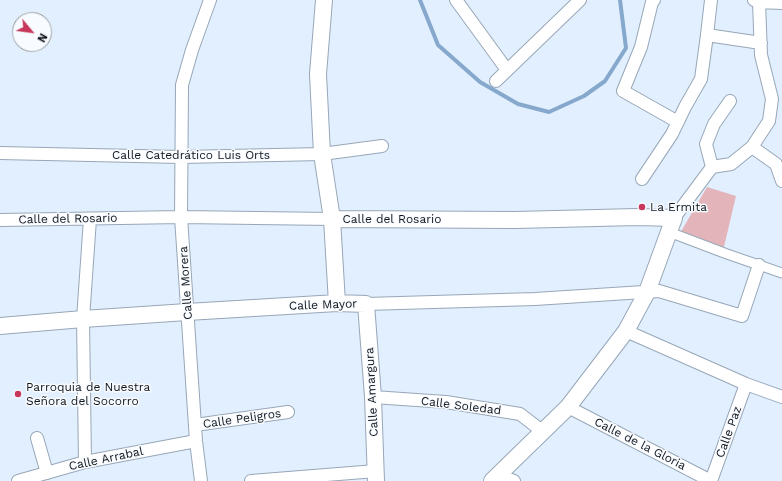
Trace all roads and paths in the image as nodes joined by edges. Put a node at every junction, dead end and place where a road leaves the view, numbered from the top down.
1 (210, 0) edge
2 (324, 0) edge
3 (456, 0) edge
4 (580, 0) edge
5 (654, 0) edge
6 (711, 0) edge
7 (756, 1) edge
8 (782, 3) edge
9 (707, 36) junction
10 (761, 43) junction
11 (507, 70) junction
12 (496, 81) dead end
13 (730, 101) dead end
14 (678, 122) junction
15 (382, 146) dead end
16 (752, 147) junction
17 (0, 153) edge
18 (322, 154) junction
19 (181, 157) junction
20 (712, 166) junction
21 (642, 179) dead end
22 (782, 181) edge
23 (181, 217) junction
24 (90, 218) junction
25 (332, 219) junction
26 (0, 220) edge
27 (672, 225) junction
28 (759, 265) junction
29 (782, 273) edge
30 (647, 292) junction
31 (338, 304) junction
32 (366, 304) junction
33 (187, 312) junction
34 (83, 319) junction
35 (0, 326) edge
36 (626, 331) junction
37 (746, 384) junction
38 (373, 397) junction
39 (782, 397) edge
40 (568, 406) junction
41 (288, 412) dead end
42 (195, 425) junction
43 (542, 431) junction
44 (37, 438) dead end
45 (196, 441) junction
46 (85, 462) junction
47 (47, 473) junction
48 (376, 476) edge
49 (496, 478) edge
50 (18, 481) edge
51 (201, 481) edge
52 (251, 481) edge
53 (514, 481) edge
54 (711, 481) edge

1 - 19 street, Calle Morera
2 - 18 street
3 - 11 street
4 - 11 street
5 - 14 street
6 - 9 street
7 - 8 street
7 - 10 street
9 - 10 street
9 - 14 street
10 - 16 street
11 - 12 street
13 - 20 street
14 - 21 street
15 - 18 street, Calle Catedrático Luis Orts
16 - 20 street
16 - 22 street
17 - 19 street, Calle Catedrático Luis Orts
18 - 19 street, Calle Catedrático Luis Orts
18 - 25 street
19 - 23 street, Calle Morera
20 - 27 street
23 - 24 street, Calle del Rosario
23 - 25 street, Calle del Rosario
23 - 33 street, Calle Morera
24 - 26 street, Calle del Rosario
24 - 34 street
25 - 27 street, Calle del Rosario
25 - 31 street
27 - 28 street
27 - 30 street
28 - 29 street
28 - 30 street, Calle Mayor
30 - 32 street, Calle Mayor
30 - 36 street
31 - 32 street, Calle Mayor
31 - 33 street, Calle Mayor
32 - 38 street, Calle Amargura
33 - 34 street, Calle Mayor
33 - 42 street, Calle Morera
34 - 35 street, Calle Mayor
34 - 46 street
36 - 37 street
36 - 40 street
37 - 39 street
37 - 54 street, Calle Paz
38 - 43 street, Calle Soledad
38 - 48 street, Calle Amargura
40 - 43 street
40 - 54 street, Calle de la Gloria
41 - 42 street, Calle Peligros
42 - 45 street, Calle Morera
43 - 49 street
44 - 47 street
45 - 46 street, Calle Arrabal
45 - 51 street, Calle Morera
46 - 47 street, Calle Arrabal
47 - 50 street, Calle Arrabal
48 - 52 street
49 - 53 street

